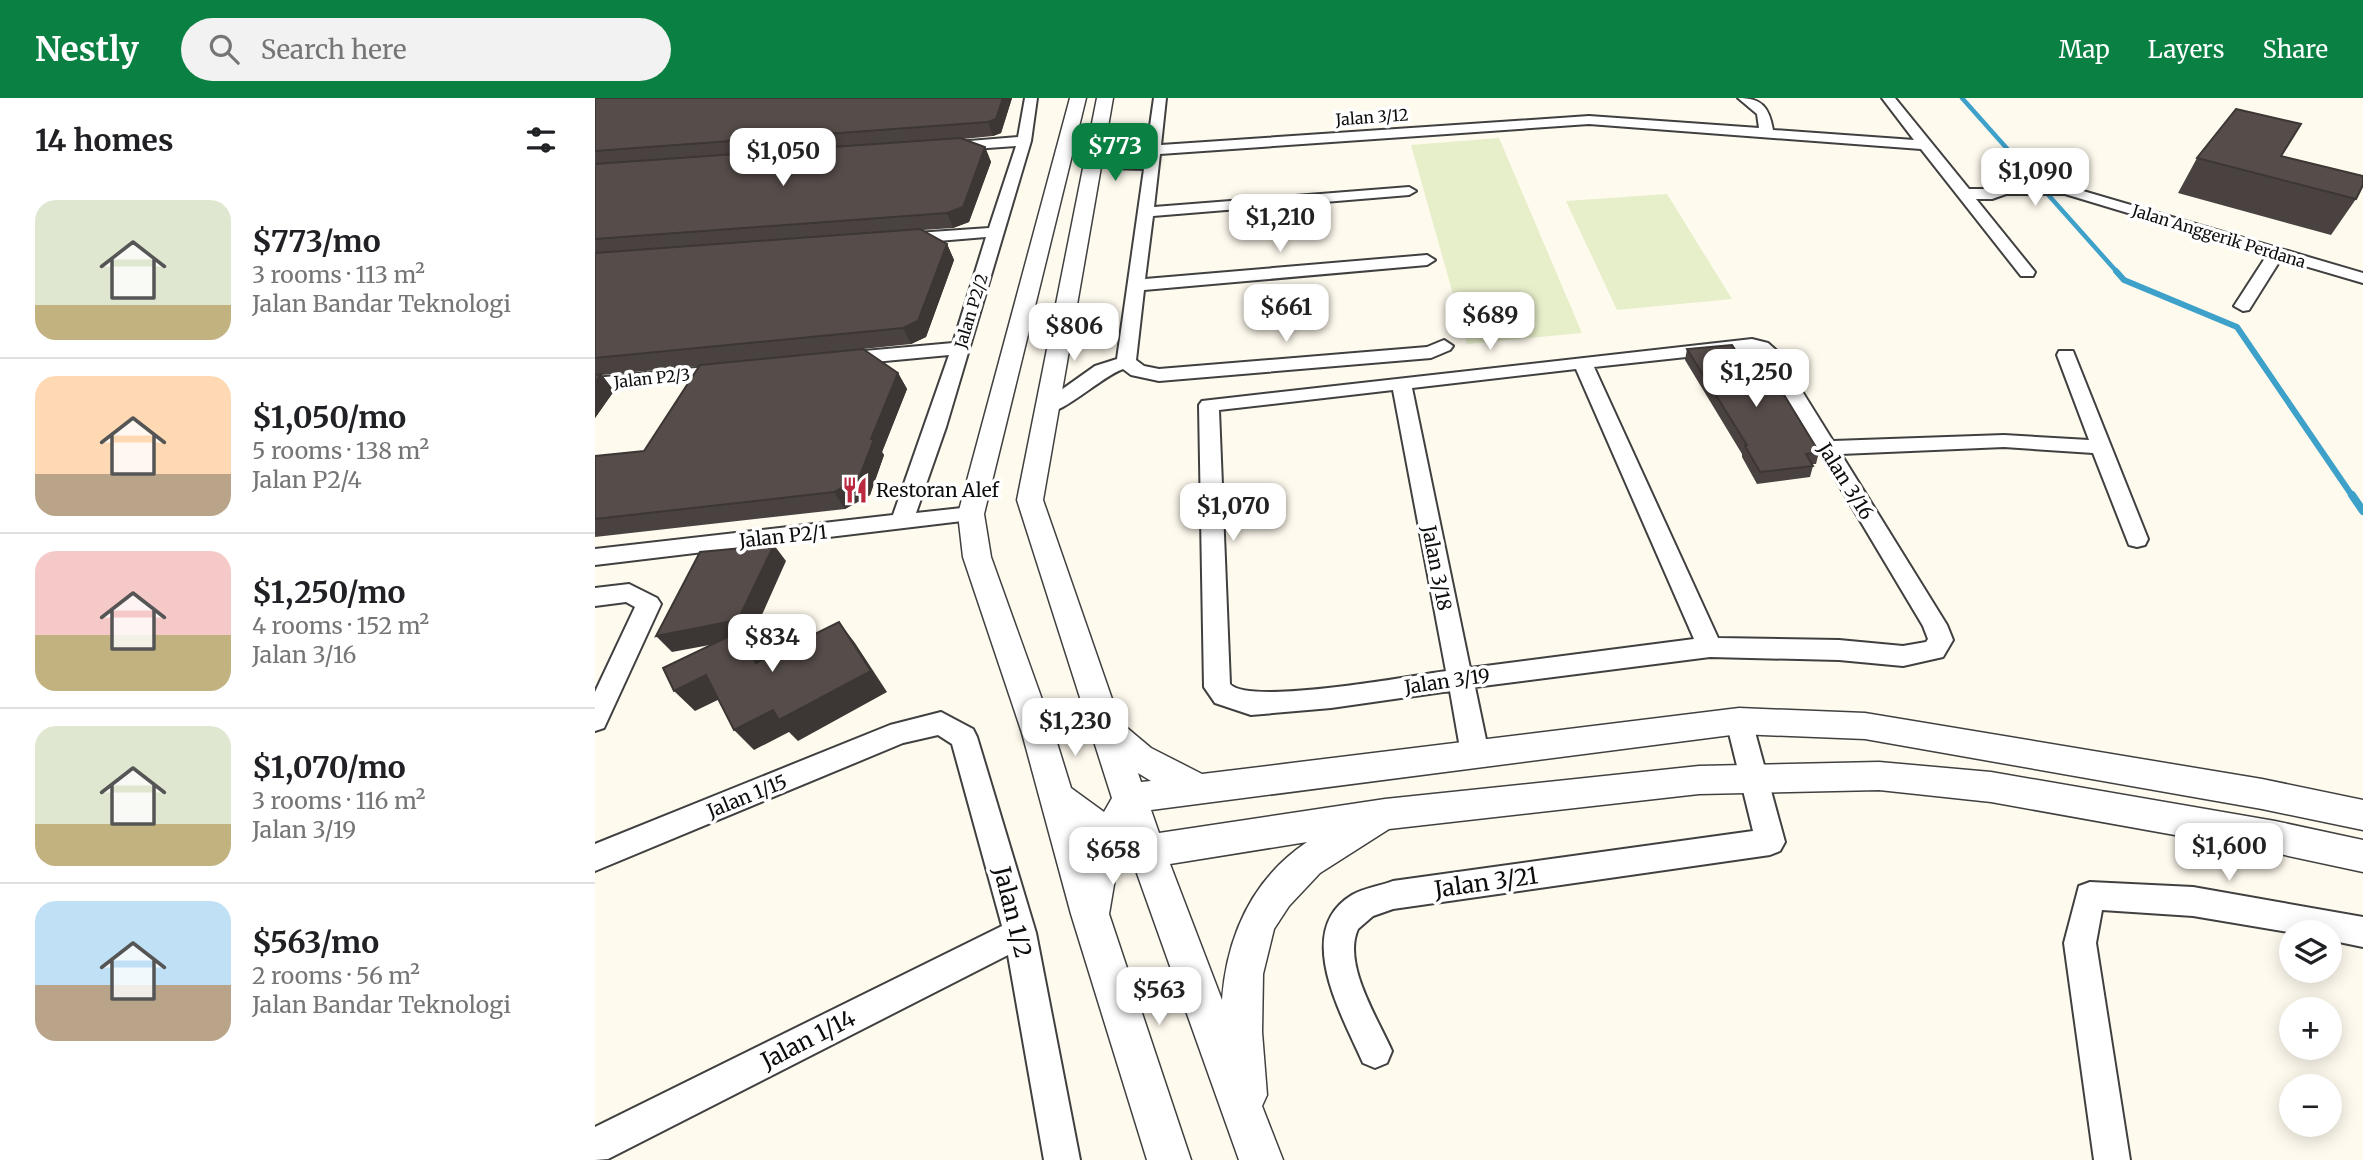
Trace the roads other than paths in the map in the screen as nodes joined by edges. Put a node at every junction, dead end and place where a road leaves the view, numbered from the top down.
1 (1031, 98) edge
2 (1078, 98) edge
3 (1105, 98) edge
4 (1160, 98) edge
5 (1167, 98) edge
6 (1744, 98) edge
7 (1888, 98) edge
8 (1767, 133) junction
9 (1068, 136) junction
10 (1024, 141) junction
11 (1097, 141) junction
12 (1927, 145) junction
13 (930, 148) edge
14 (1154, 158) junction
15 (1409, 191) dead end
16 (1966, 194) junction
17 (1147, 212) junction
18 (996, 232) junction
19 (888, 240) edge
20 (2276, 253) junction
21 (1427, 260) dead end
22 (2027, 272) dead end
23 (2363, 278) edge
24 (1137, 285) junction
25 (2243, 306) dead end
26 (1444, 346) dead end
27 (960, 348) junction
28 (2066, 355) dead end
29 (823, 361) edge
30 (1126, 362) junction
31 (1583, 363) junction
32 (741, 369) edge
33 (1401, 382) junction
34 (595, 384) edge
35 (1047, 409) junction
36 (2101, 447) junction
37 (1825, 448) junction
38 (971, 514) junction
39 (902, 522) junction
40 (2137, 539) dead end
41 (595, 557) edge
42 (595, 597) edge
43 (1935, 625) joint
44 (1710, 648) junction
45 (1459, 679) junction
46 (595, 720) edge
47 (1739, 721) junction
48 (1104, 728) junction
49 (899, 733) joint
50 (1475, 754) junction
51 (1754, 778) junction
52 (1199, 789) junction
53 (1131, 798) junction
54 (1059, 799) junction
55 (1385, 814) junction
56 (2363, 815) edge
57 (1110, 837) junction
58 (1147, 850) junction
59 (2363, 856) edge
60 (595, 858) edge
61 (1090, 914) junction
62 (2363, 932) edge
63 (1020, 933) junction
64 (1375, 1051) dead end
65 (1255, 1142) edge
66 (595, 1146) edge
67 (1062, 1160) edge
68 (1169, 1160) edge
69 (2112, 1160) edge

1 - 10 street, Jalan P2/2
2 - 9 street
3 - 11 street
4 - 5 street
4 - 14 street
6 - 8 street
7 - 12 street
8 - 12 street, Jalan 3/12
8 - 14 street, Jalan 3/12
9 - 11 street
9 - 38 street
10 - 13 street
10 - 18 street, Jalan P2/2
11 - 14 street, Jalan 3/12
11 - 35 street
12 - 16 street
14 - 17 street
15 - 17 street
16 - 20 street, Jalan Anggerik Perdana
16 - 22 street
17 - 24 street
18 - 19 street
18 - 27 street, Jalan P2/2
20 - 23 street, Jalan Anggerik Perdana
20 - 25 street
21 - 24 street
24 - 30 street
26 - 30 street
27 - 29 street
27 - 39 street, Jalan P2/2
28 - 36 street
30 - 35 street
31 - 33 street
31 - 37 street, Jalan 3/16
31 - 44 street
32 - 34 street, Jalan P2/3
33 - 45 street, Jalan 3/18
33 - 45 street, Jalan 3/19
35 - 48 street
36 - 37 street
36 - 40 street
37 - 43 street, Jalan 3/16
38 - 39 street, Jalan P2/1
38 - 54 street
39 - 41 street, Jalan P2/1
42 - 46 street
43 - 44 street, Jalan 3/19
44 - 45 street, Jalan 3/19
45 - 50 street, Jalan 3/18
47 - 50 street
47 - 51 street
47 - 56 street
48 - 52 street
48 - 53 street
49 - 60 street, Jalan 1/15
49 - 63 street, Jalan 1/2
50 - 52 street
51 - 55 street
51 - 59 street
51 - 64 street, Jalan 3/21
52 - 53 street
53 - 57 street
53 - 58 street
54 - 57 street
54 - 61 street
55 - 58 street
55 - 65 street
57 - 58 street
57 - 61 street
58 - 65 street
61 - 68 street
62 - 69 street
63 - 66 street, Jalan 1/14
63 - 67 street, Jalan 1/2

